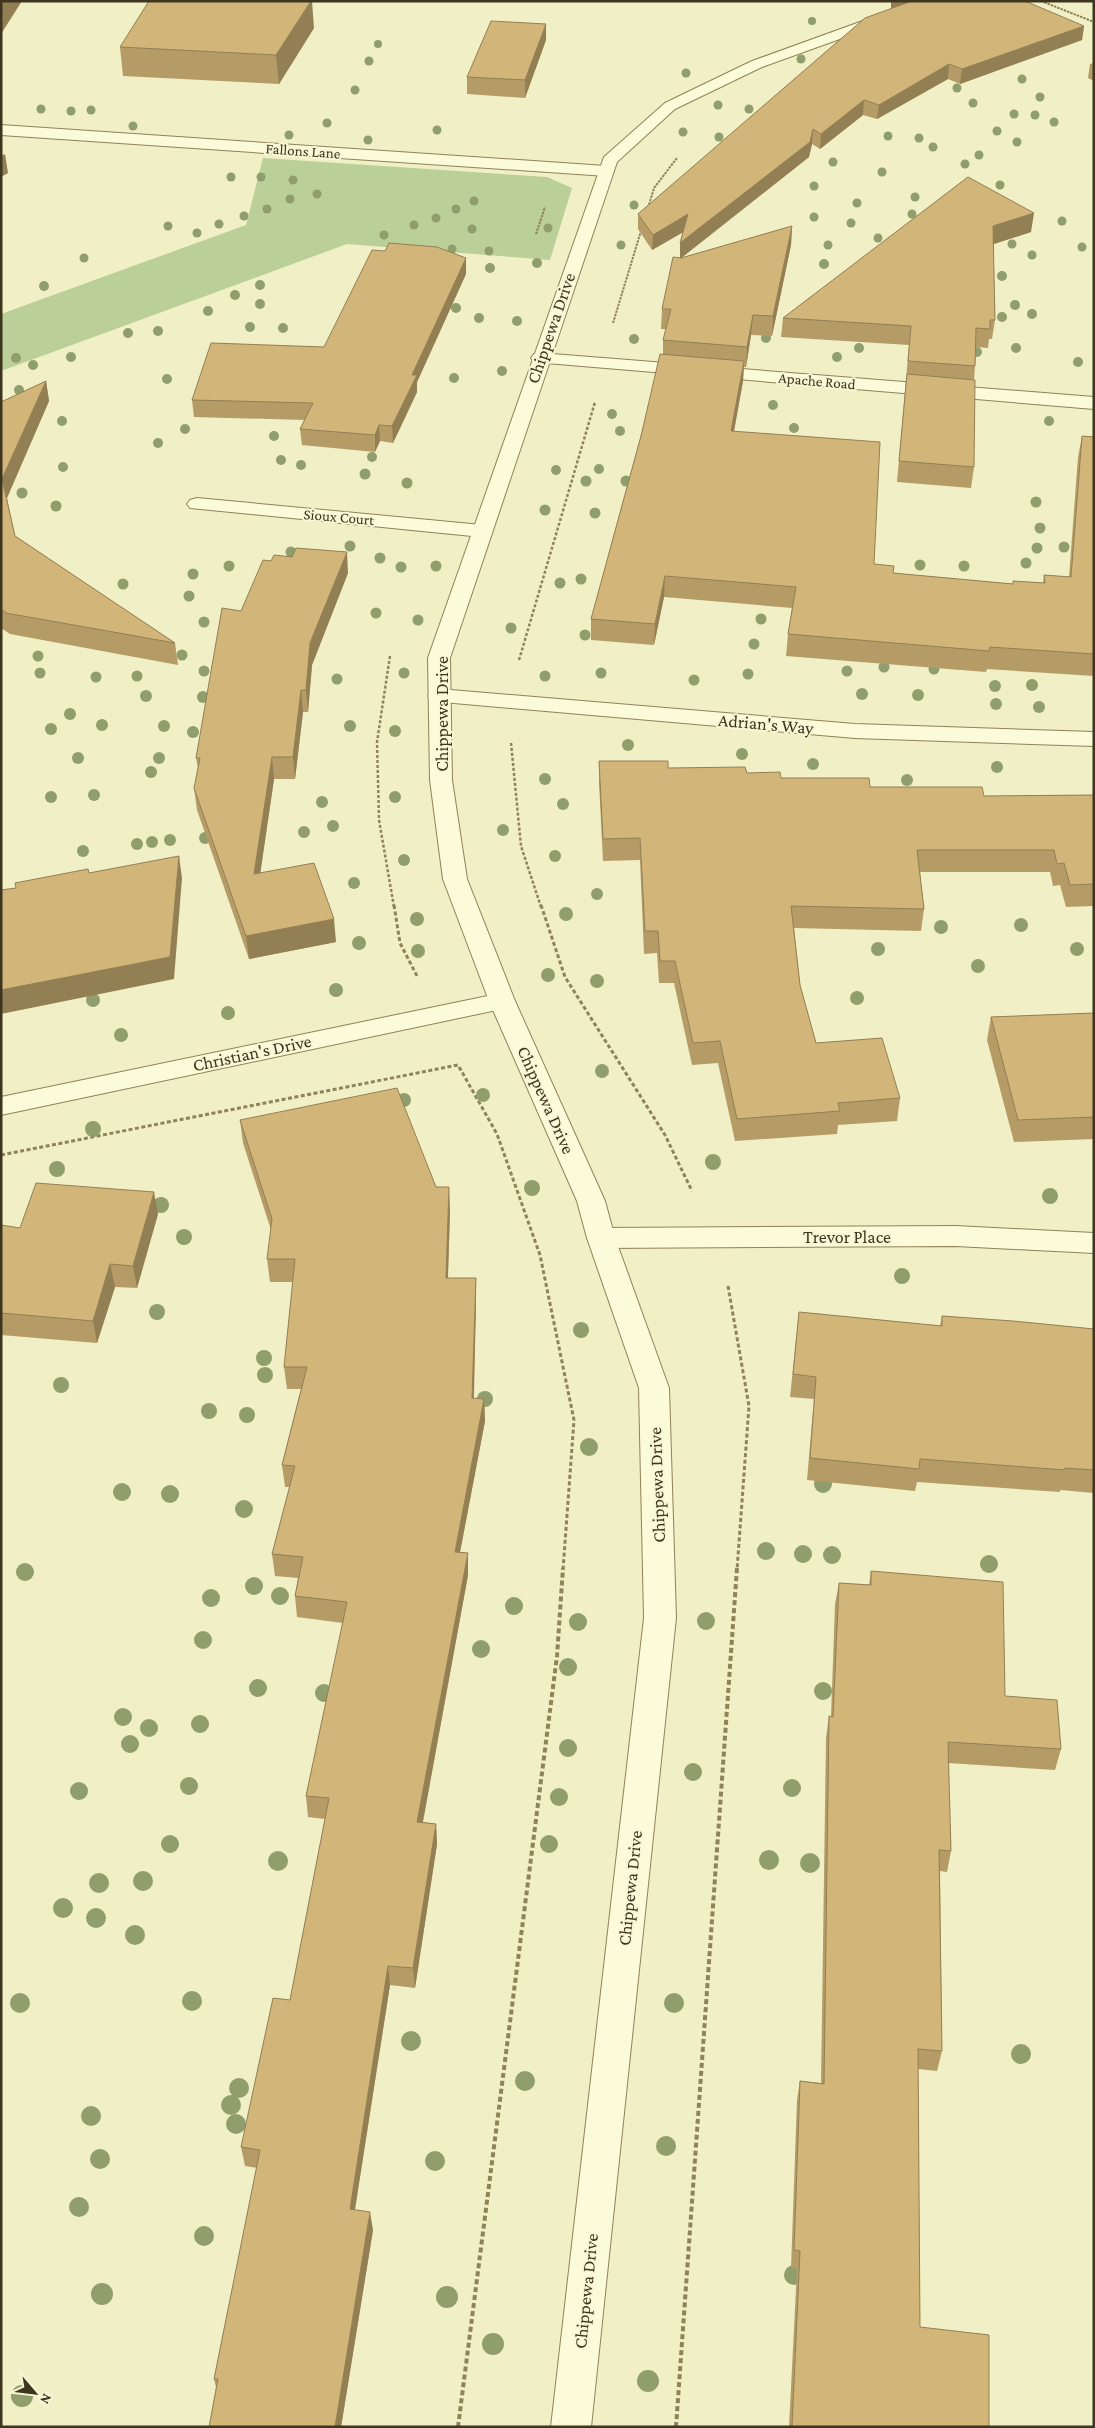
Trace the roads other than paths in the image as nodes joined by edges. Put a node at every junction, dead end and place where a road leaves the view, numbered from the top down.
1 (932, 1) edge
2 (1, 130) edge
3 (606, 171) junction
4 (540, 358) junction
5 (1094, 403) edge
6 (197, 504) dead end
7 (482, 531) junction
8 (439, 696) junction
9 (1094, 739) edge
10 (502, 1000) junction
11 (1, 1106) edge
12 (601, 1238) junction
13 (1094, 1242) edge
14 (572, 2427) edge

1 - 3 street, Chippewa Drive
2 - 3 street, Fallons Lane
3 - 4 street, Chippewa Drive
4 - 5 street, Apache Road
4 - 7 street, Chippewa Drive
6 - 7 street, Sioux Court
7 - 8 street, Chippewa Drive
8 - 9 street, Adrian's Way
8 - 10 street, Chippewa Drive
10 - 11 street, Christian's Drive
10 - 12 street, Chippewa Drive
12 - 13 street, Trevor Place
12 - 14 street, Chippewa Drive

